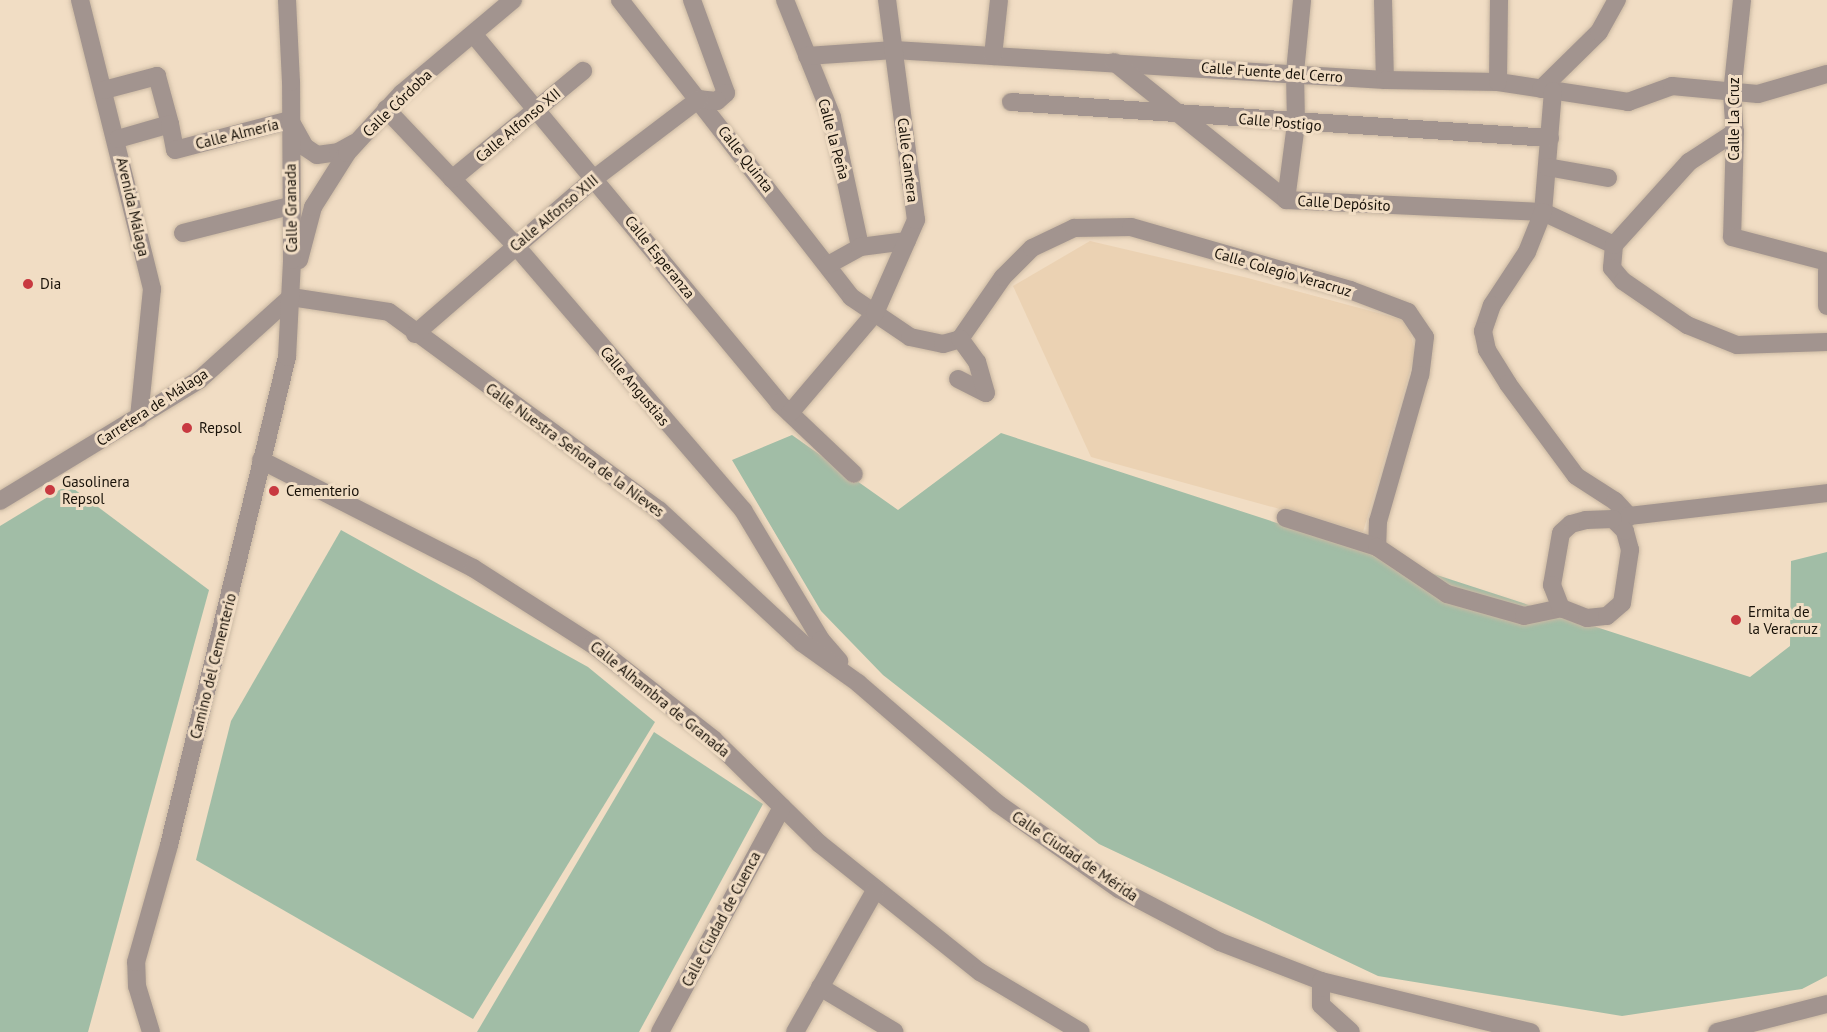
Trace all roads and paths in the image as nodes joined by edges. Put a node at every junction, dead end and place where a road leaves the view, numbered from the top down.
1 (80, 0) edge
2 (287, 0) edge
3 (513, 0) edge
4 (620, 0) edge
5 (692, 0) edge
6 (785, 0) edge
7 (887, 0) edge
8 (999, 0) edge
9 (1302, 0) edge
10 (1383, 0) edge
11 (1499, 0) edge
12 (1617, 0) edge
13 (1742, 0) edge
14 (474, 35) junction
15 (894, 50) junction
16 (807, 56) junction
17 (993, 56) junction
18 (1114, 62) junction
19 (583, 71) dead end
20 (1295, 72) junction
21 (1827, 74) edge
22 (1385, 80) junction
23 (1497, 82) junction
24 (104, 90) junction
25 (1547, 90) junction
26 (1732, 93) junction
27 (699, 99) junction
28 (1011, 102) dead end
29 (386, 109) junction
30 (535, 111) junction
31 (1178, 113) junction
32 (290, 120) junction
33 (170, 124) junction
34 (1296, 124) junction
35 (1735, 132) junction
36 (1550, 138) junction
37 (118, 139) junction
38 (357, 141) junction
39 (1547, 167) junction
40 (596, 178) junction
41 (1608, 178) dead end
42 (452, 179) junction
43 (1286, 200) junction
44 (290, 206) junction
45 (1542, 212) junction
46 (183, 233) dead end
47 (907, 241) junction
48 (515, 245) junction
49 (1614, 245) junction
50 (860, 247) junction
51 (1827, 262) edge
52 (828, 265) junction
53 (1827, 271) edge
54 (291, 297) junction
55 (1826, 305) edge
56 (875, 314) junction
57 (416, 334) junction
58 (960, 339) junction
59 (1827, 342) edge
60 (958, 379) dead end
61 (790, 413) junction
62 (139, 418) junction
63 (261, 460) junction
64 (854, 474) dead end
65 (1827, 493) edge
66 (0, 501) edge
67 (1286, 518) dead end
68 (1624, 521) junction
69 (1377, 547) junction
70 (1561, 608) junction
71 (858, 683) junction
72 (782, 807) junction
73 (876, 889) junction
74 (1321, 981) junction
75 (820, 987) junction
76 (1827, 1004) edge
77 (1074, 1030) edge
78 (151, 1032) edge
79 (660, 1032) edge
80 (795, 1032) edge
81 (895, 1032) edge
82 (1351, 1032) edge
83 (1531, 1032) edge
84 (1717, 1032) edge

1 - 24 street, Avenida Málaga
2 - 32 street, Calle Granada
3 - 14 street, Calle Córdoba
4 - 27 street, Calle Quinta
5 - 27 street
6 - 16 street, Calle la Peña
7 - 15 street, Calle Cantera
8 - 17 street
9 - 20 street
10 - 22 street
11 - 23 street
12 - 25 street
13 - 26 street, Calle La Cruz
14 - 29 street, Calle Córdoba
14 - 30 street, Calle Esperanza
15 - 16 street, Calle Fuente del Cerro
15 - 17 street, Calle Fuente del Cerro
15 - 47 street, Calle Cantera
16 - 50 street, Calle la Peña
17 - 18 street, Calle Fuente del Cerro
18 - 20 street, Calle Fuente del Cerro
18 - 31 street, Calle Depósito
19 - 30 street, Calle Alfonso XII
20 - 22 street, Calle Fuente del Cerro
20 - 34 street
21 - 26 street, Calle Fuente del Cerro
22 - 23 street, Calle Fuente del Cerro
23 - 25 street, Calle Fuente del Cerro
24 - 33 street
24 - 37 street, Avenida Málaga
25 - 26 street, Calle Fuente del Cerro
25 - 36 street
26 - 35 street, Calle La Cruz
27 - 40 street, Calle Alfonso XIII
27 - 52 street, Calle Quinta
28 - 31 street, Calle Postigo
29 - 38 street, Calle Córdoba
29 - 42 street, Calle Angustias
30 - 40 street, Calle Esperanza
30 - 42 street, Calle Alfonso XII
31 - 34 street, Calle Postigo
31 - 43 street, Calle Depósito
32 - 33 street, Calle Almería
32 - 38 street, Calle Granada
32 - 44 street, Calle Granada
33 - 37 street
34 - 36 street, Calle Postigo
34 - 43 street
35 - 49 street
35 - 51 street, Calle La Cruz
36 - 39 street
37 - 62 street, Avenida Málaga
38 - 54 street, Calle Córdoba
39 - 41 street
39 - 45 street
40 - 48 street, Calle Alfonso XIII
40 - 61 street, Calle Esperanza
42 - 48 street, Calle Angustias
43 - 45 street, Calle Depósito
44 - 46 street
44 - 54 street, Calle Granada
45 - 49 street, Calle Depósito
45 - 68 street
47 - 50 street
47 - 56 street, Calle Cantera
48 - 57 street, Calle Alfonso XIII
48 - 71 street, Calle Angustias
49 - 59 street
50 - 52 street
52 - 56 street, Calle Quinta
53 - 55 street
54 - 57 street, Calle Nuestra Señora de la Nieves
54 - 62 street, Carretera de Málaga
54 - 63 street, Camino del Cementerio
56 - 58 street
56 - 61 street, Calle Cantera
57 - 71 street, Calle Nuestra Señora de la Nieves
58 - 60 street
58 - 69 street, Calle Colegio Veracruz
61 - 64 street, Calle Esperanza
62 - 66 street, Carretera de Málaga
63 - 72 street, Calle Alhambra de Granada
63 - 78 street, Camino del Cementerio
65 - 68 street
67 - 69 street
68 - 70 street
68 - 70 street
69 - 70 street
71 - 74 street, Calle Ciudad de Mérida
72 - 73 street, Calle Alhambra de Granada
72 - 79 street, Calle Ciudad de Cuenca
73 - 75 street
73 - 77 street, Calle Alhambra de Granada
74 - 82 street
74 - 83 street, Calle Ciudad de Mérida
75 - 80 street
75 - 81 street
76 - 84 street

